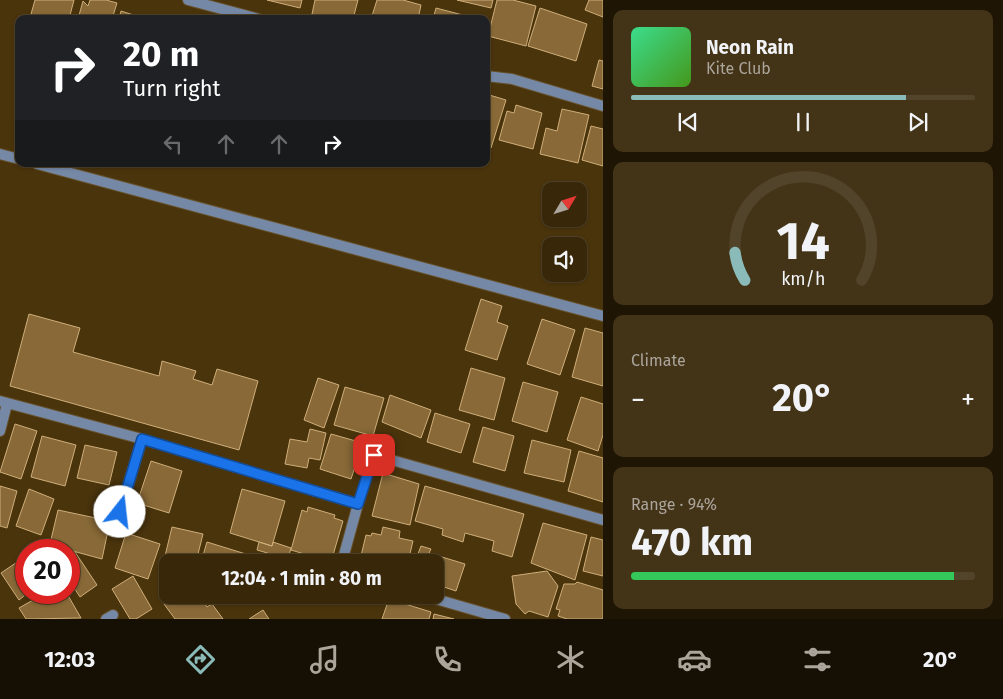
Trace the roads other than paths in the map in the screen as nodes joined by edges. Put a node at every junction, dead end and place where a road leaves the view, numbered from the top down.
1 (188, 0) edge
2 (244, 15) edge
3 (490, 77) edge
4 (603, 106) edge
5 (0, 154) edge
6 (15, 158) edge
7 (48, 167) edge
8 (603, 316) edge
9 (4, 402) edge
10 (0, 430) edge
11 (142, 439) junction
12 (358, 504) junction
13 (99, 506) dead end
14 (603, 520) edge
15 (344, 554) edge
16 (444, 601) edge
17 (504, 619) edge

1 - 2 street
3 - 4 street
5 - 6 street
7 - 8 street
9 - 10 street
9 - 11 street
11 - 12 street
11 - 13 street
12 - 14 street
12 - 15 street
16 - 17 street

